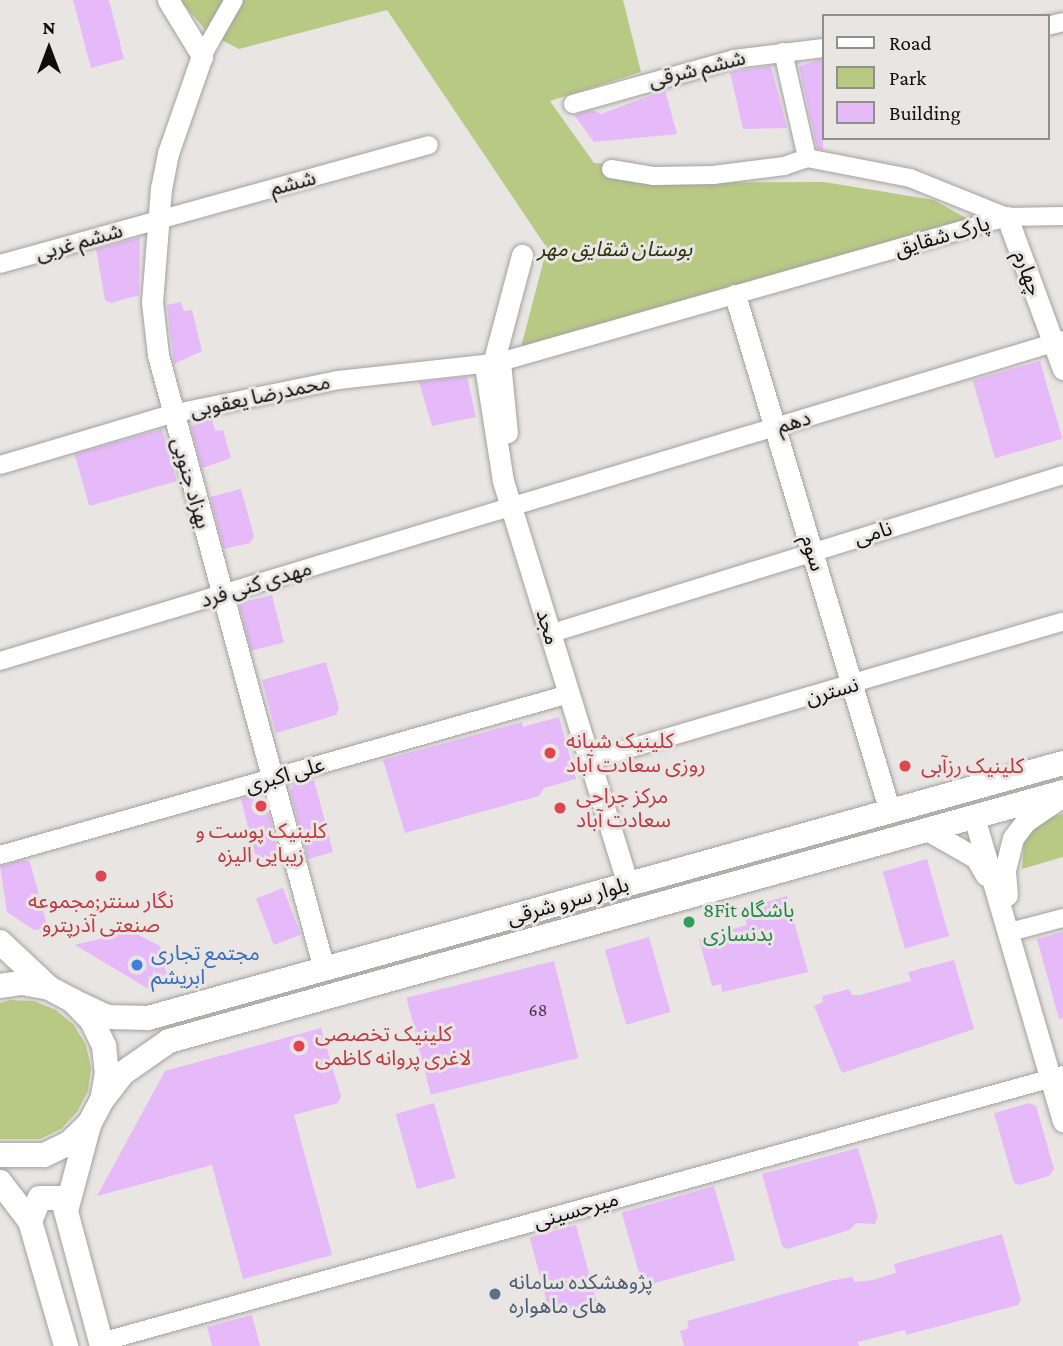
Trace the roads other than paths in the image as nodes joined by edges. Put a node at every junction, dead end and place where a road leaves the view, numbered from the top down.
1 (168, 0) edge
2 (233, 0) edge
3 (822, 48) edge
4 (783, 52) junction
5 (202, 56) junction
6 (573, 104) dead end
7 (429, 145) dead end
8 (807, 158) junction
9 (611, 169) dead end
10 (1063, 216) edge
11 (1007, 217) junction
12 (157, 220) junction
13 (522, 256) dead end
14 (0, 264) edge
15 (735, 295) junction
16 (1058, 340) edge
17 (493, 364) junction
18 (1063, 369) edge
19 (171, 414) junction
20 (775, 428) junction
21 (0, 465) edge
22 (1063, 475) edge
23 (518, 506) junction
24 (812, 552) junction
25 (223, 594) junction
26 (1063, 622) edge
27 (556, 631) junction
28 (0, 661) edge
29 (852, 685) junction
30 (575, 693) junction
31 (595, 759) junction
32 (1063, 763) edge
33 (273, 778) junction
34 (967, 790) junction
35 (1063, 794) edge
36 (890, 812) junction
37 (974, 817) junction
38 (927, 830) junction
39 (0, 855) edge
40 (633, 883) junction
41 (1063, 918) edge
42 (1010, 932) junction
43 (0, 942) edge
44 (324, 969) junction
45 (0, 986) edge
46 (49, 988) junction
47 (73, 1001) junction
48 (1057, 1077) edge
49 (102, 1100) junction
50 (1063, 1121) edge
51 (89, 1124) junction
52 (0, 1155) edge
53 (0, 1182) edge
54 (66, 1211) junction
55 (30, 1221) junction
56 (102, 1344) edge
57 (66, 1346) edge

1 - 5 street
2 - 5 street
3 - 4 street, ششم شرقی
4 - 6 street, ششم شرقی
4 - 8 street
5 - 12 street, بهزاد جنوبی
7 - 12 street, ششم
8 - 9 street, پارک شقایق
8 - 11 street, پارک شقایق
10 - 11 street
11 - 15 street, پارک شقایق
11 - 16 street, چهارم
12 - 14 street, ششم غربی
12 - 19 street, بهزاد جنوبی
13 - 17 street, مجد
15 - 17 street, پارک شقایق
15 - 20 street, سوم
16 - 18 street, چهارم
16 - 20 street, دهم
17 - 19 street, محمدرضا یعقوبی
17 - 23 street, مجد
19 - 21 street, محمدرضا یعقوبی
19 - 25 street, بهزاد جنوبی
20 - 23 street, دهم
20 - 24 street, سوم
22 - 24 street, نامی
23 - 25 street, مهدی کنی فرد
23 - 27 street, مجد
24 - 27 street, نامی
24 - 29 street, سوم
25 - 28 street, مهدی کنی فرد
25 - 33 street, بهزاد جنوبی
26 - 29 street, نسترن
27 - 30 street, مجد
29 - 31 street, نسترن
29 - 36 street, سوم
30 - 31 street, مجد
30 - 33 street, علی اکبری
31 - 40 street, مجد
32 - 34 main road, بلوار سرو شرقی
33 - 39 street, علی اکبری
33 - 44 street, بهزاد جنوبی
34 - 36 main road, بلوار سرو شرقی
34 - 37 main road
35 - 37 main road, بلوار سرو شرقی
35 - 42 street
36 - 40 main road, بلوار سرو شرقی
37 - 38 main road, بلوار سرو شرقی
37 - 42 street
38 - 42 street
38 - 49 main road, بلوار سرو شرقی
40 - 44 main road, بلوار سرو شرقی
41 - 42 street
42 - 48 street
43 - 46 main road
44 - 47 main road, بلوار سرو شرقی
45 - 46 main road
46 - 47 main road, بلوار سرو شرقی
47 - 49 main road
48 - 50 street
48 - 56 street, میرحسینی
49 - 51 main road
51 - 52 main road
51 - 54 main road
53 - 55 main road
54 - 55 main road
54 - 56 main road
55 - 57 main road

